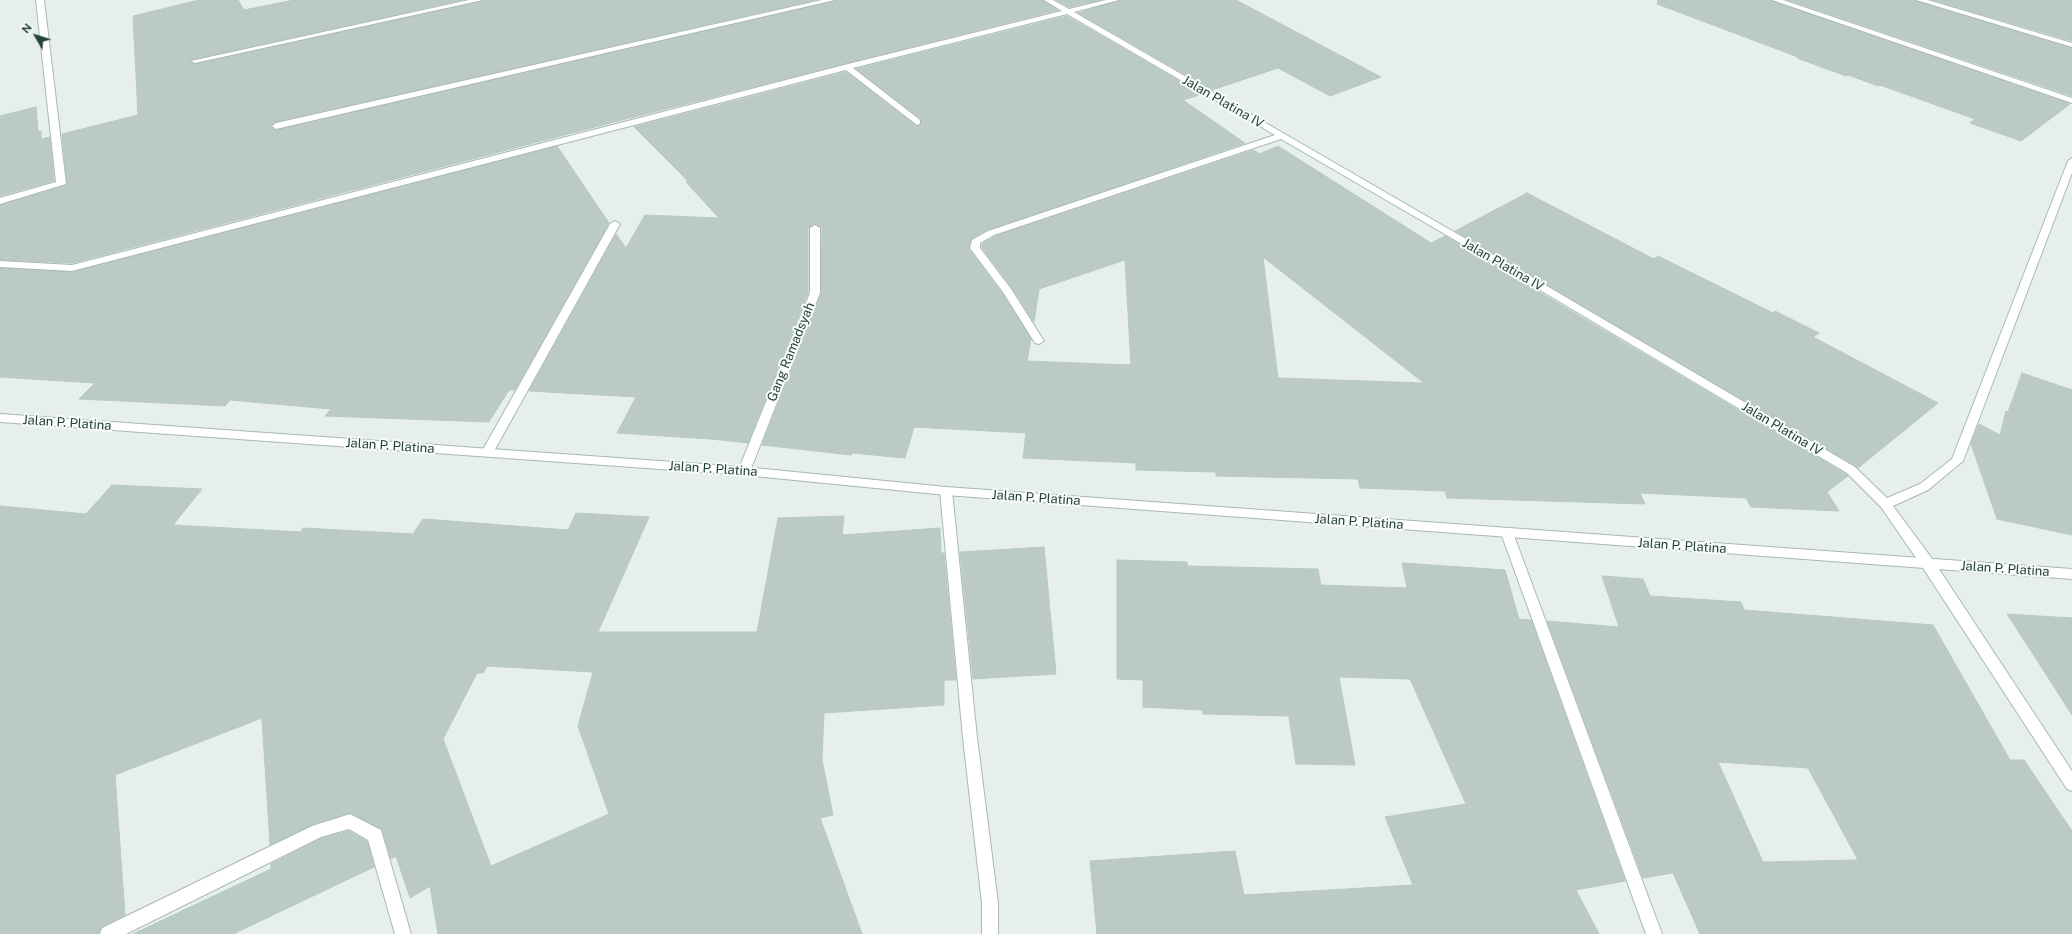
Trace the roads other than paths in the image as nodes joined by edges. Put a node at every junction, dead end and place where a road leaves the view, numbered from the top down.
1 (40, 0) edge
2 (479, 0) edge
3 (831, 0) edge
4 (1048, 0) edge
5 (1115, 0) edge
6 (1776, 0) edge
7 (1920, 0) edge
8 (1068, 12) junction
9 (2072, 45) edge
10 (195, 61) dead end
11 (847, 67) junction
12 (2072, 101) edge
13 (917, 122) dead end
14 (276, 126) dead end
15 (1280, 136) junction
16 (2072, 161) edge
17 (0, 201) edge
18 (615, 224) dead end
19 (815, 228) dead end
20 (0, 264) edge
21 (1039, 341) dead end
22 (0, 418) edge
23 (487, 453) junction
24 (744, 471) junction
25 (946, 491) junction
26 (1885, 504) junction
27 (1507, 534) junction
28 (1928, 564) junction
29 (2072, 574) edge
30 (2072, 784) edge
31 (108, 934) edge
32 (403, 934) edge
33 (990, 934) edge
34 (1654, 934) edge

1 - 17 street
2 - 10 street
3 - 14 street
4 - 8 street, Jalan Platina IV
5 - 8 street
6 - 12 street
7 - 9 street
8 - 11 street
8 - 15 street, Jalan Platina IV
11 - 13 street
11 - 20 street
15 - 21 street
15 - 26 street, Jalan Platina IV
16 - 26 street
18 - 23 street
19 - 24 street, Gang Ramadsyah
22 - 23 street, Jalan P. Platina
23 - 24 street, Jalan P. Platina
24 - 25 street, Jalan P. Platina
25 - 27 street, Jalan P. Platina
25 - 33 street
26 - 28 street, Jalan Platina IV
27 - 28 street, Jalan P. Platina
27 - 34 street
28 - 29 street, Jalan P. Platina
28 - 30 street, Jalan Platina IV
31 - 32 street

